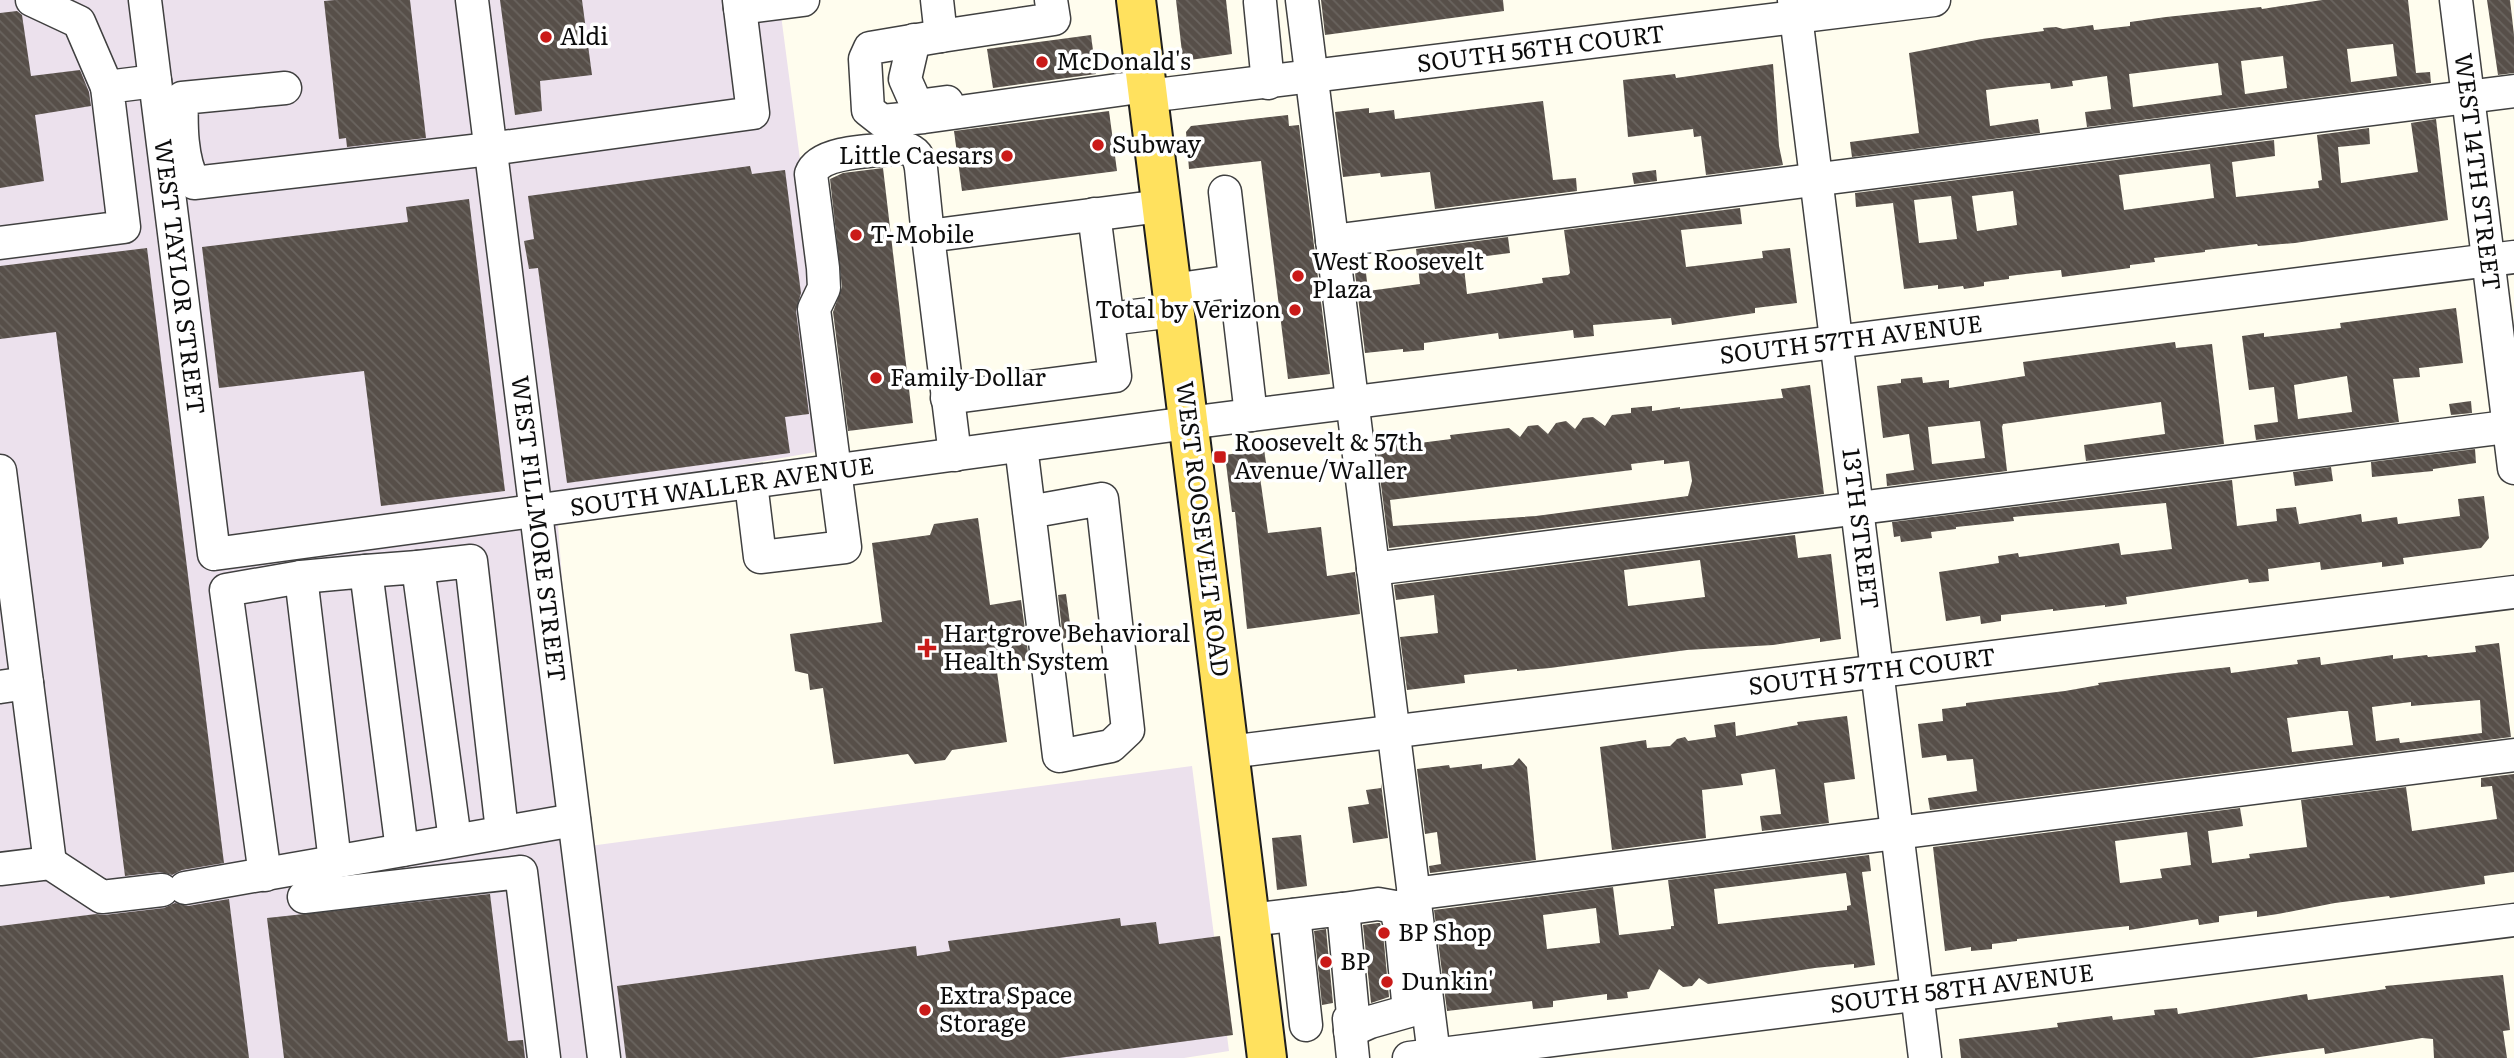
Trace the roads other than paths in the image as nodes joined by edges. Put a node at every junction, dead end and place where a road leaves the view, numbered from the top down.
1 (32, 0) edge
2 (145, 0) edge
3 (472, 0) edge
4 (803, 0) edge
5 (937, 0) edge
6 (1051, 0) edge
7 (1136, 0) edge
8 (1302, 0) edge
9 (1934, 0) edge
10 (2456, 0) edge
11 (1260, 2) edge
12 (740, 4) edge
13 (1795, 9) edge
14 (928, 38) junction
15 (1311, 78) junction
16 (155, 80) junction
17 (1268, 83) junction
18 (1146, 86) junction
19 (107, 87) junction
20 (285, 88) dead end
21 (2514, 91) edge
22 (2468, 97) junction
23 (490, 149) junction
24 (1816, 180) junction
25 (1224, 191) dead end
26 (1161, 206) junction
27 (1094, 214) junction
28 (173, 225) junction
29 (124, 227) junction
30 (928, 236) junction
31 (1332, 242) junction
32 (0, 243) edge
33 (2501, 259) edge
34 (1235, 281) junction
35 (1173, 301) junction
36 (1108, 319) junction
37 (1836, 342) junction
38 (947, 398) junction
39 (1352, 403) junction
40 (1251, 415) junction
41 (1188, 423) junction
42 (2511, 426) edge
43 (1021, 446) junction
44 (955, 455) junction
45 (2514, 468) edge
46 (0, 471) edge
47 (834, 472) junction
48 (751, 483) junction
49 (1857, 509) junction
50 (536, 512) junction
51 (1029, 512) junction
52 (214, 554) joint
53 (418, 566) junction
54 (1373, 569) junction
55 (366, 571) junction
56 (300, 577) junction
57 (2514, 592) edge
58 (1878, 671) junction
59 (13, 685) edge
60 (1393, 732) junction
61 (1229, 752) junction
62 (2514, 755) edge
63 (574, 820) junction
64 (502, 831) junction
65 (1897, 833) junction
66 (455, 840) junction
67 (402, 850) junction
68 (335, 862) junction
69 (50, 863) junction
70 (0, 869) edge
71 (265, 874) junction
72 (1413, 894) junction
73 (304, 897) dead end
74 (1343, 909) junction
75 (1294, 915) junction
76 (1250, 920) junction
77 (2514, 920) edge
78 (1918, 994) junction
79 (1306, 1025) junction
80 (1351, 1036) edge
81 (1266, 1045) edge
82 (1422, 1057) edge
83 (544, 1058) edge
84 (598, 1058) edge
85 (604, 1058) edge
86 (1925, 1058) edge

1 - 19 street
2 - 16 street, WEST TAYLOR STREET
3 - 23 street, WEST FILLMORE STREET
4 - 12 street
5 - 14 street
6 - 14 street
7 - 18 main road, WEST ROOSEVELT ROAD
8 - 15 street
9 - 13 street, SOUTH 56TH COURT
10 - 22 street, WEST 14TH STREET
11 - 17 street
12 - 23 street
13 - 15 street, SOUTH 56TH COURT
13 - 24 street, 13TH STREET
14 - 18 street
14 - 18 street
15 - 17 street, SOUTH 56TH COURT
15 - 31 street
16 - 19 street
16 - 28 street, WEST TAYLOR STREET
17 - 18 street, SOUTH 56TH COURT
18 - 26 main road, WEST ROOSEVELT ROAD
19 - 29 street
20 - 23 street
21 - 22 street
22 - 24 street
22 - 33 street, WEST 14TH STREET
23 - 50 street, WEST FILLMORE STREET
24 - 31 street
24 - 37 street, 13TH STREET
25 - 34 street
26 - 27 street
26 - 35 main road, WEST ROOSEVELT ROAD
27 - 30 street
27 - 36 street
28 - 29 street
28 - 52 street, WEST TAYLOR STREET
29 - 32 street
30 - 38 street
30 - 47 street
31 - 39 street
33 - 37 street, SOUTH 57TH AVENUE
33 - 42 street, WEST 14TH STREET
34 - 35 street
34 - 40 street
35 - 36 street
35 - 41 main road, WEST ROOSEVELT ROAD
36 - 38 street
37 - 39 street, SOUTH 57TH AVENUE
37 - 49 street, 13TH STREET
38 - 44 street
39 - 40 street, SOUTH 57TH AVENUE
39 - 54 street
40 - 41 street, SOUTH 57TH AVENUE
41 - 43 street, SOUTH WALLER AVENUE
41 - 61 main road, WEST ROOSEVELT ROAD
42 - 45 street, WEST 14TH STREET
42 - 49 street
43 - 44 street, SOUTH WALLER AVENUE
43 - 51 street
44 - 47 street, SOUTH WALLER AVENUE
46 - 59 street
47 - 48 street, SOUTH WALLER AVENUE
47 - 48 street
48 - 50 street, SOUTH WALLER AVENUE
49 - 54 street
49 - 58 street, 13TH STREET
50 - 52 street, SOUTH WALLER AVENUE
50 - 63 street, WEST FILLMORE STREET
51 - 51 street
53 - 55 street
53 - 64 street
53 - 66 street
54 - 60 street
55 - 56 street
55 - 67 street
56 - 68 street
56 - 71 street
57 - 58 street, SOUTH 57TH COURT
58 - 60 street, SOUTH 57TH COURT
58 - 65 street, 13TH STREET
59 - 69 street
60 - 61 street, SOUTH 57TH COURT
60 - 72 street
61 - 76 main road, WEST ROOSEVELT ROAD
62 - 65 street
63 - 64 street
63 - 85 street, WEST FILLMORE STREET
64 - 66 street
65 - 72 street
65 - 78 street, 13TH STREET
66 - 67 street
67 - 68 street
68 - 71 street
69 - 70 street
69 - 71 street
72 - 82 street
73 - 83 street
74 - 75 street
74 - 80 street
74 - 80 street
75 - 76 street
75 - 79 street
76 - 81 main road, WEST ROOSEVELT ROAD
77 - 78 street, SOUTH 58TH AVENUE
78 - 82 street, SOUTH 58TH AVENUE
78 - 86 street, 13TH STREET
79 - 80 street
79 - 81 street
84 - 85 street

